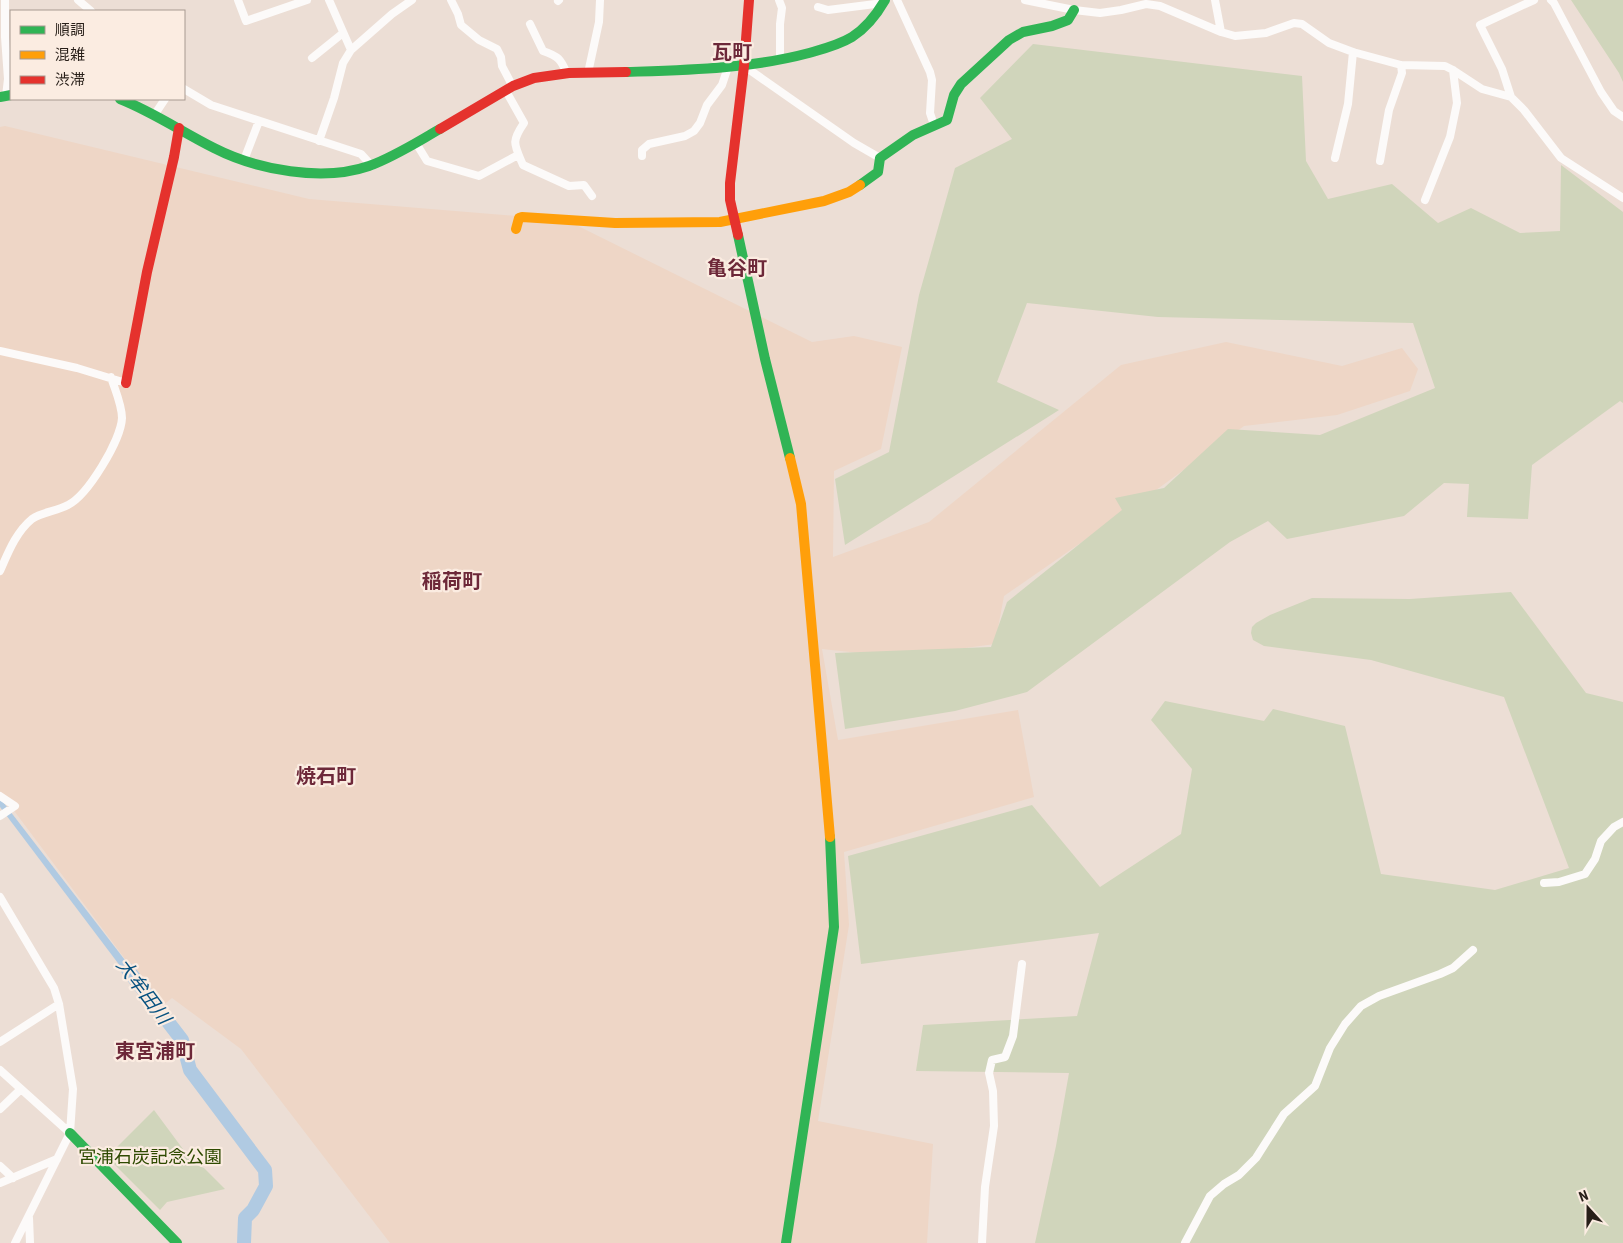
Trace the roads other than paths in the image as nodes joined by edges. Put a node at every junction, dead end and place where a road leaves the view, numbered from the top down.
1 (5, 0) edge
2 (78, 0) edge
3 (238, 0) edge
4 (308, 0) edge
5 (329, 0) edge
6 (412, 0) edge
7 (452, 0) edge
8 (600, 0) edge
9 (749, 0) edge
10 (780, 0) edge
11 (898, 0) edge
12 (1025, 0) edge
13 (1215, 0) edge
14 (1534, 0) edge
15 (1551, 0) edge
16 (884, 2) edge
17 (818, 7) dead end
18 (90, 10) edge
19 (1074, 10) junction
20 (530, 24) dead end
21 (1221, 32) junction
22 (343, 33) junction
23 (351, 50) junction
24 (1353, 52) junction
25 (312, 58) dead end
26 (780, 60) junction
27 (1401, 65) junction
28 (744, 66) junction
29 (728, 67) junction
30 (1453, 70) junction
31 (588, 73) junction
32 (567, 74) junction
33 (509, 89) junction
34 (185, 90) edge
35 (6, 96) edge
36 (1511, 97) junction
37 (122, 100) edge
38 (164, 100) edge
39 (155, 114) junction
40 (1623, 117) edge
41 (259, 121) junction
42 (934, 125) junction
43 (179, 128) junction
44 (319, 140) junction
45 (416, 143) junction
46 (518, 155) junction
47 (642, 156) dead end
48 (880, 158) junction
49 (1335, 158) dead end
50 (244, 160) junction
51 (1380, 161) dead end
52 (372, 166) junction
53 (592, 196) dead end
54 (1623, 198) edge
55 (1425, 200) dead end
56 (734, 220) junction
57 (516, 229) dead end
58 (0, 351) edge
59 (111, 377) junction
60 (126, 383) joint
61 (0, 571) edge
62 (0, 796) edge
63 (0, 816) edge
64 (1623, 822) edge
65 (1544, 882) dead end
66 (0, 897) edge
67 (1473, 950) dead end
68 (1022, 964) dead end
69 (59, 1004) junction
70 (0, 1042) edge
71 (0, 1070) edge
72 (20, 1089) junction
73 (0, 1109) edge
74 (70, 1133) junction
75 (57, 1159) junction
76 (0, 1166) edge
77 (13, 1178) junction
78 (0, 1183) edge
79 (28, 1216) junction
80 (15, 1243) edge
81 (30, 1243) edge
82 (177, 1243) edge
83 (786, 1243) edge
84 (982, 1243) edge
85 (1185, 1243) edge

1 - 35 street
2 - 18 street
3 - 4 street
5 - 22 street
6 - 23 street
7 - 33 street
8 - 31 street
9 - 28 street
10 - 26 street
11 - 42 street
12 - 19 street
13 - 21 street
14 - 36 street
15 - 40 street
16 - 17 street
16 - 26 street
19 - 21 street
19 - 42 street
20 - 32 street
21 - 24 street
22 - 23 street
22 - 25 street
23 - 44 street
24 - 27 street
24 - 49 street
26 - 28 street
27 - 30 street
27 - 51 street
28 - 29 street
28 - 48 street
28 - 56 street
29 - 31 street
29 - 47 street
30 - 36 street
30 - 55 street
31 - 32 street
32 - 33 street
33 - 45 street
33 - 46 street
34 - 41 street
36 - 54 street
37 - 39 street
38 - 39 street
39 - 43 street
41 - 44 street
41 - 50 street
42 - 48 street
43 - 50 street
43 - 60 street
44 - 52 street
45 - 46 street
45 - 52 street
46 - 53 street
48 - 56 street
50 - 52 street
56 - 57 street
56 - 83 street
58 - 59 street
59 - 60 street
59 - 61 street
62 - 63 street
64 - 65 street
66 - 69 street
67 - 85 street
68 - 84 street
69 - 70 street
69 - 74 street
71 - 72 street
72 - 73 street
72 - 74 street
74 - 75 street
74 - 82 street
75 - 77 street
75 - 79 street
76 - 77 street
77 - 78 street
79 - 80 street
79 - 81 street

